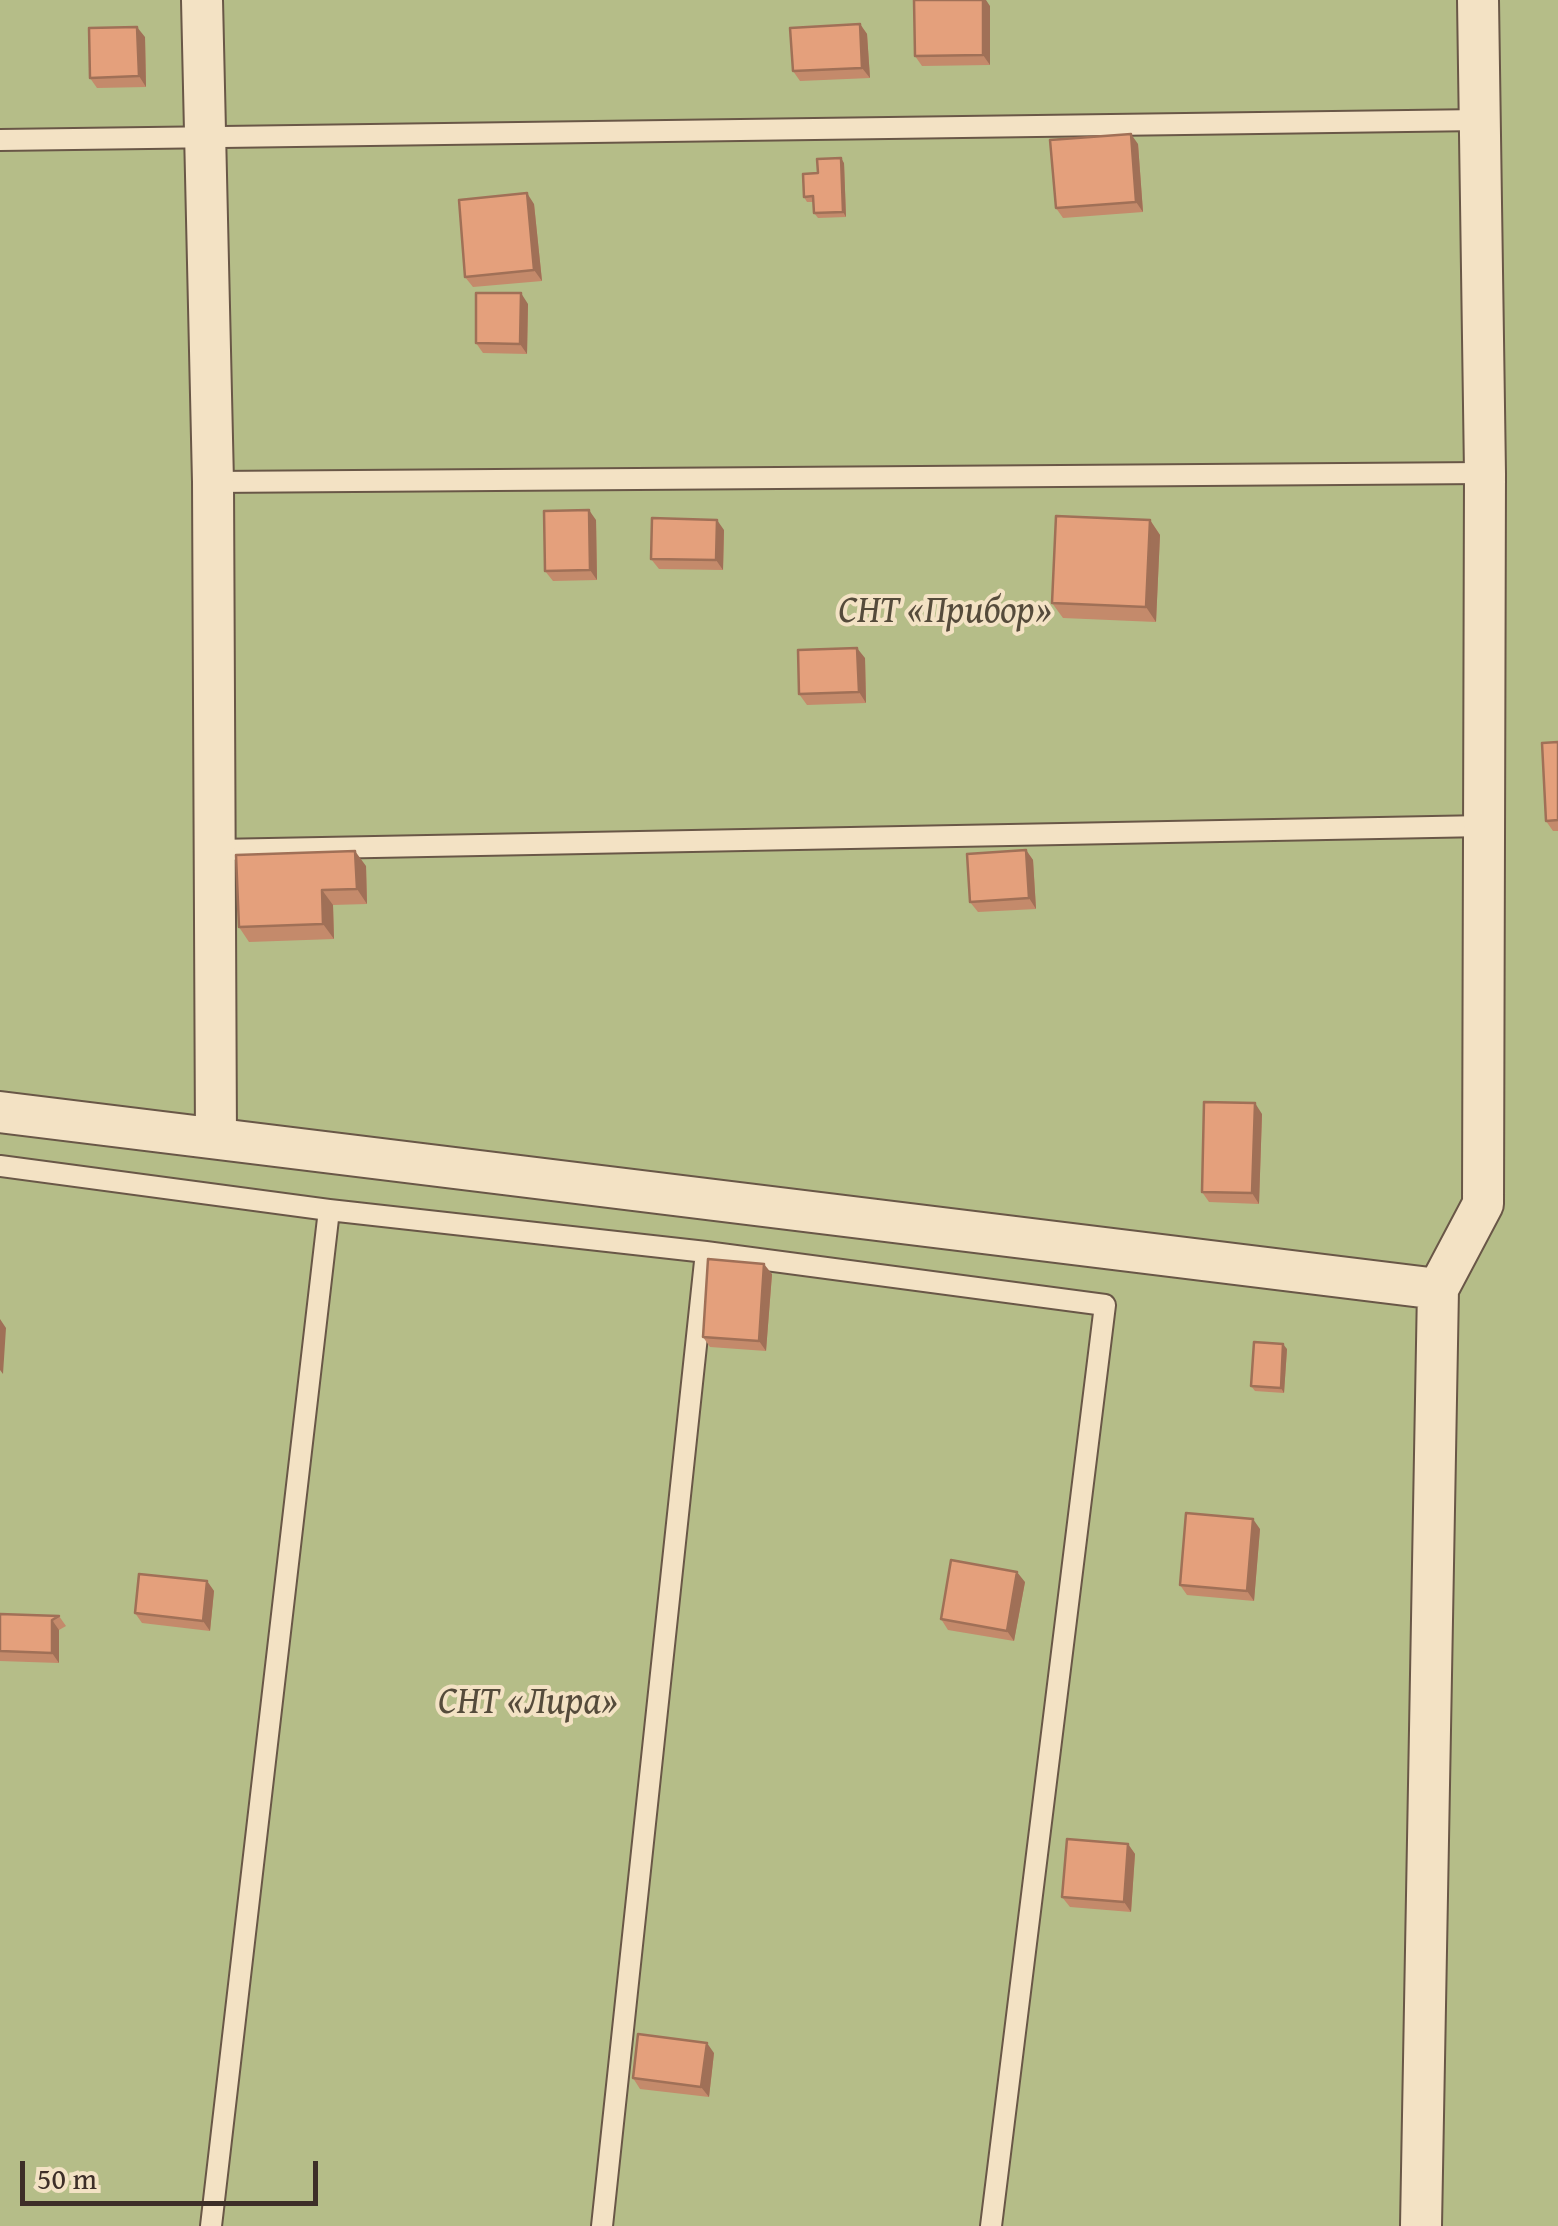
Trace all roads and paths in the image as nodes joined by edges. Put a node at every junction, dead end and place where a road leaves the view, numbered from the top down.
1 (202, 0) edge
2 (1478, 0) edge
3 (1481, 120) junction
4 (204, 136) junction
5 (0, 140) edge
6 (1485, 474) junction
7 (214, 482) junction
8 (1485, 826) junction
9 (216, 850) junction
10 (0, 1112) edge
11 (216, 1137) junction
12 (0, 1166) edge
13 (329, 1210) junction
14 (706, 1252) junction
15 (1438, 1289) junction
16 (212, 2226) edge
17 (602, 2226) edge
18 (991, 2226) edge
19 (1421, 2226) edge

1 - 4 street
2 - 3 street
3 - 4 lane
3 - 6 street
4 - 5 lane
4 - 7 street
6 - 7 lane
6 - 8 street
7 - 9 street
8 - 9 lane
8 - 15 street
9 - 11 street
10 - 11 street
11 - 15 street
12 - 13 lane
13 - 14 lane
13 - 16 lane
14 - 17 lane
14 - 18 lane
15 - 19 street

